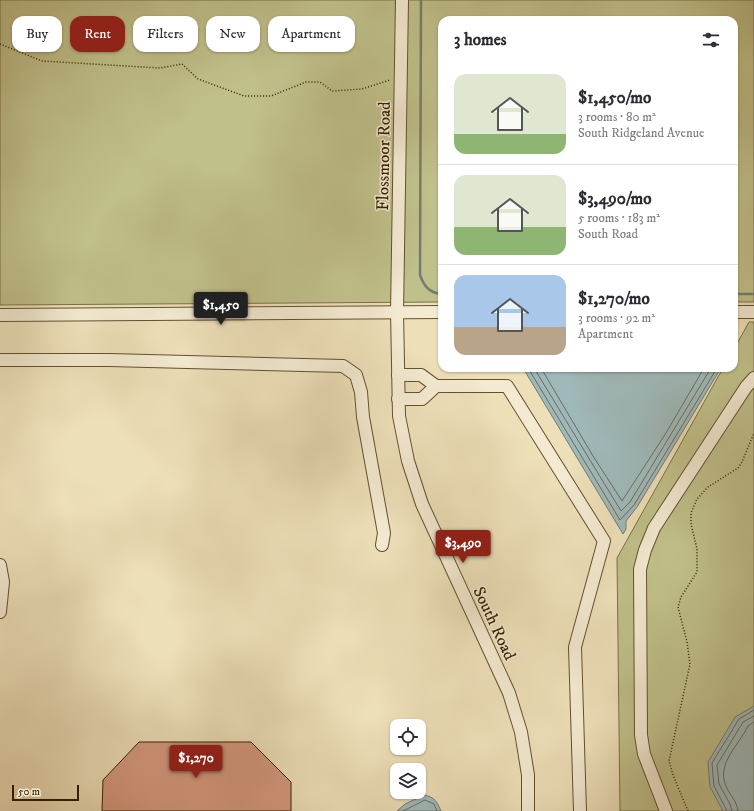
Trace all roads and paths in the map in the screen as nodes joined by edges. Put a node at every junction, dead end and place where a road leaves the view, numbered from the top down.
1 (402, 0) edge
2 (0, 44) edge
3 (401, 76) junction
4 (397, 312) junction
5 (438, 312) edge
6 (738, 312) edge
7 (754, 312) edge
8 (0, 315) edge
9 (0, 360) edge
10 (398, 375) junction
11 (754, 378) edge
12 (436, 386) junction
13 (398, 399) junction
14 (754, 433) edge
15 (382, 545) dead end
16 (0, 565) edge
17 (0, 612) edge
18 (528, 811) edge
19 (580, 811) edge
20 (666, 811) edge
21 (688, 811) edge

1 - 3 street, Flossmoor Road
2 - 3 path
3 - 4 street, Flossmoor Road
4 - 5 street
4 - 8 street
4 - 10 street, South Road
6 - 7 street
9 - 15 street
10 - 12 street
10 - 13 street, South Road
11 - 20 street
12 - 13 street
12 - 19 street
13 - 18 street, South Road
14 - 21 path
16 - 17 street

